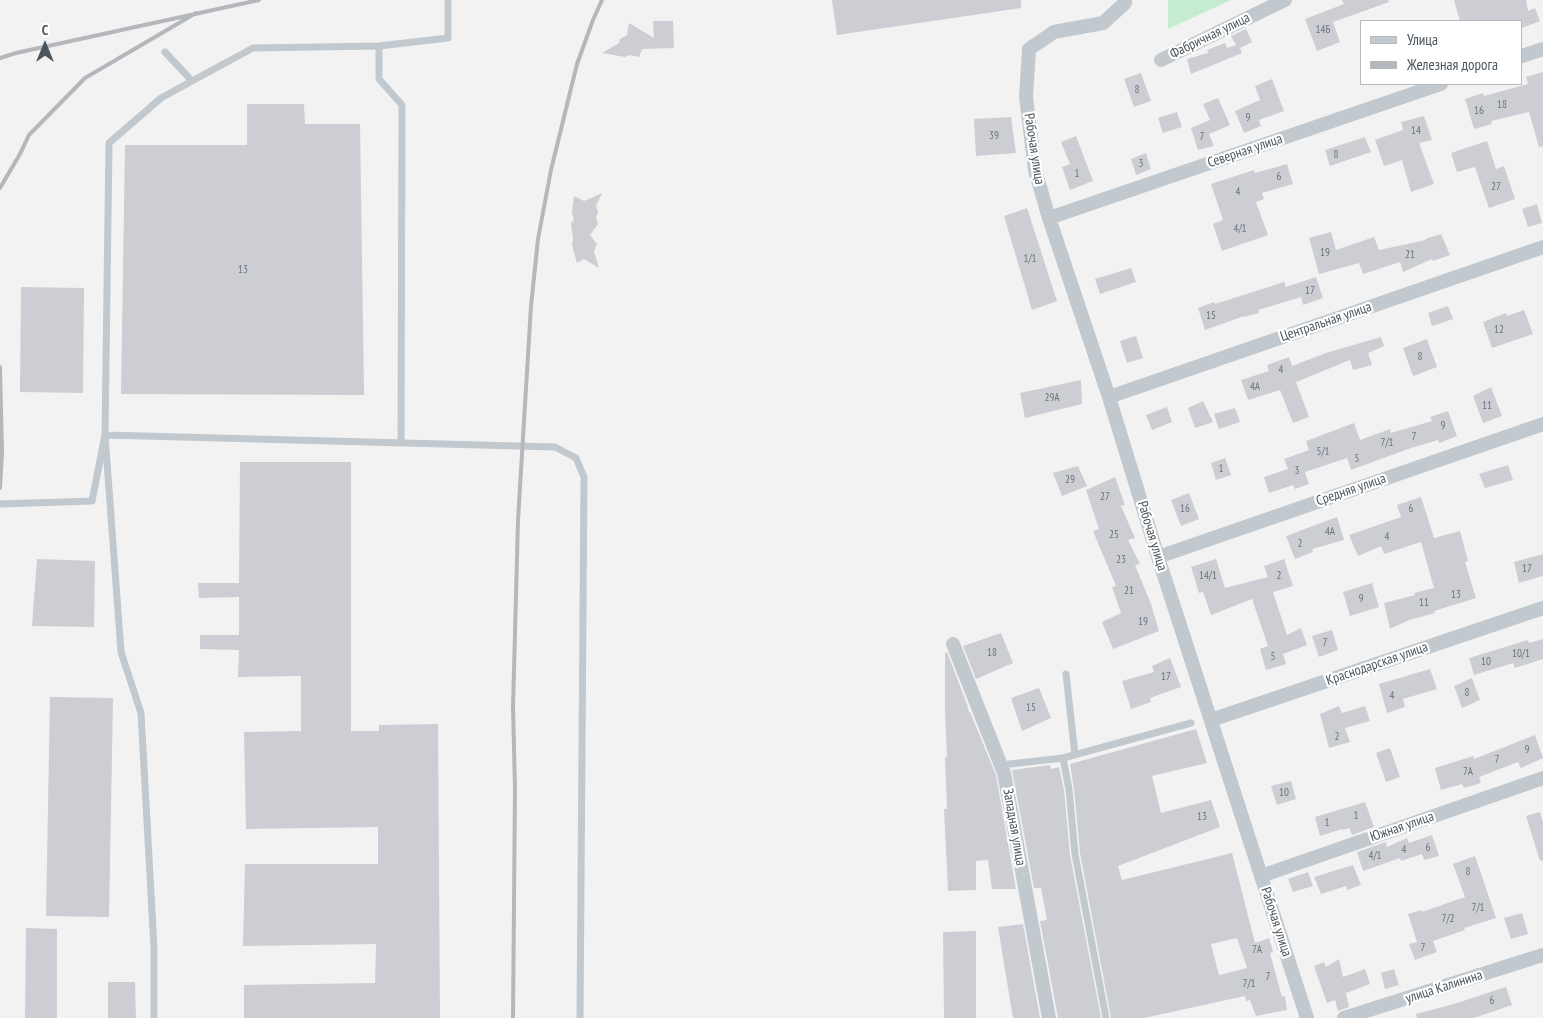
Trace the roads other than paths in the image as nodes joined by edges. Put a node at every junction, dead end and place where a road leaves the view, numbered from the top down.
1 (448, 0) edge
2 (1125, 0) edge
3 (1285, 0) edge
4 (379, 46) junction
5 (1543, 49) edge
6 (165, 52) dead end
7 (1523, 56) edge
8 (1161, 60) dead end
9 (192, 81) junction
10 (1438, 85) edge
11 (1048, 218) junction
12 (1543, 247) edge
13 (1109, 397) junction
14 (1543, 424) edge
15 (105, 435) junction
16 (401, 443) junction
17 (0, 504) edge
18 (1158, 557) junction
19 (1543, 608) edge
20 (954, 644) dead end
21 (1066, 674) dead end
22 (1211, 720) junction
23 (1191, 723) dead end
24 (1075, 755) junction
25 (1063, 758) junction
26 (1001, 765) junction
27 (1543, 778) edge
28 (1261, 876) junction
29 (1543, 955) edge
30 (154, 1018) edge
31 (580, 1018) edge
32 (1049, 1018) edge
33 (1106, 1018) edge
34 (1307, 1018) edge
35 (1344, 1018) edge

1 - 4 lane
2 - 11 street, Рабочая улица
3 - 8 street, Фабричная улица
4 - 9 lane
4 - 16 lane
5 - 7 street
6 - 9 lane
9 - 15 lane
10 - 11 street, Северная улица
11 - 13 street, Рабочая улица
12 - 13 street, Центральная улица
13 - 18 street, Рабочая улица
14 - 18 street, Средняя улица
15 - 16 lane
15 - 17 lane
15 - 30 lane
16 - 31 lane
18 - 22 street, Рабочая улица
19 - 22 street, Краснодарская улица
20 - 26 street, Западная улица
21 - 24 lane
22 - 28 street, Рабочая улица
23 - 24 lane
24 - 25 lane
25 - 26 lane
25 - 33 lane
26 - 32 street, Западная улица
27 - 28 street, Южная улица
28 - 34 street, Рабочая улица
29 - 35 street, улица Калинина

